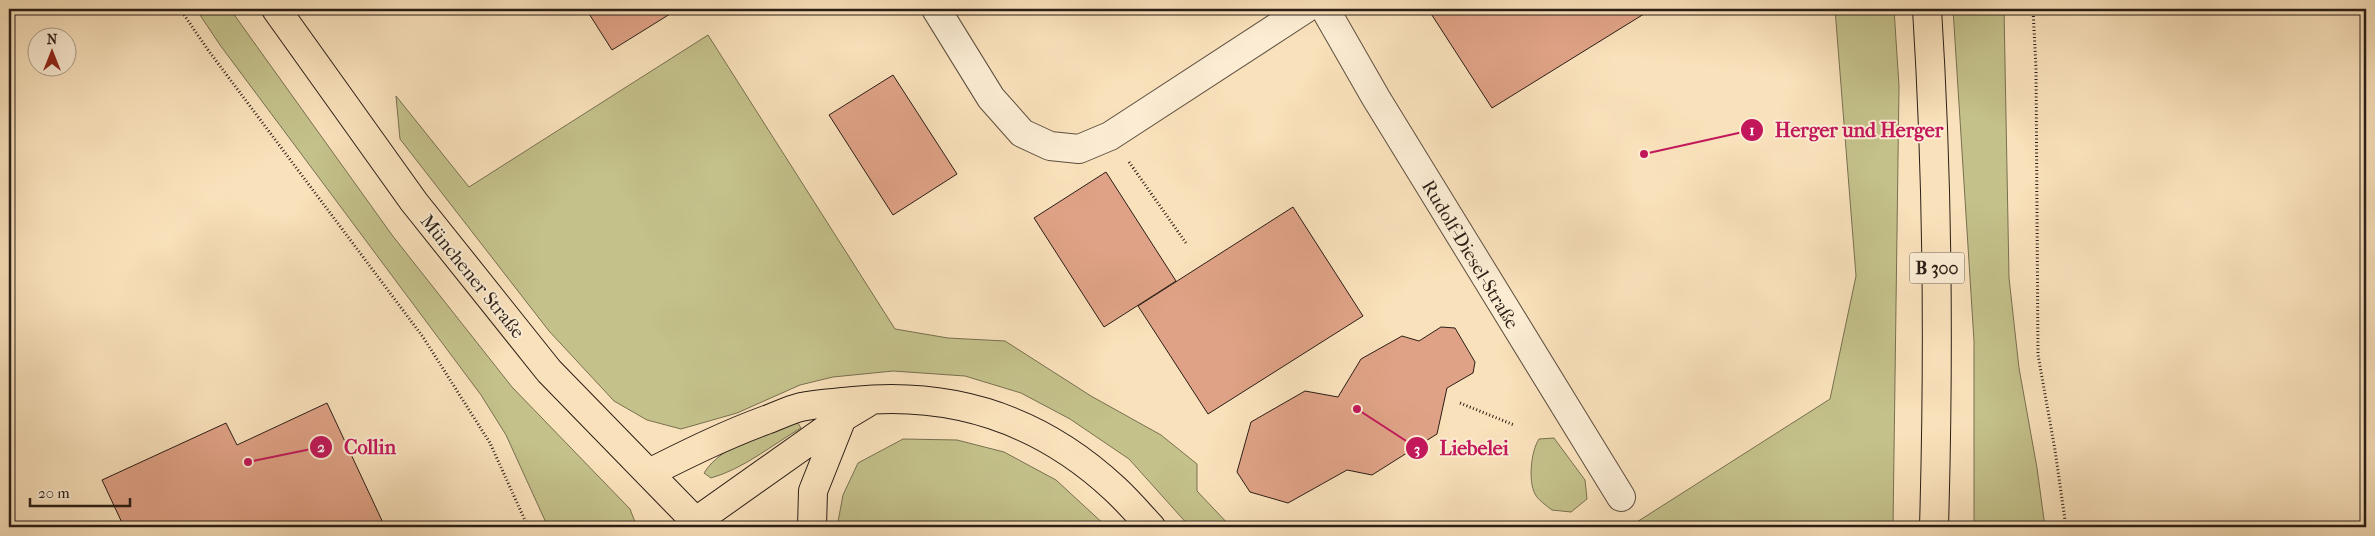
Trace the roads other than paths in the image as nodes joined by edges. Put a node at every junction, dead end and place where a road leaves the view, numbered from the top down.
1 (276, 9) edge
2 (936, 9) edge
3 (1305, 9) edge
4 (1325, 9) edge
5 (1928, 9) edge
6 (875, 399) junction
7 (842, 418) junction
8 (649, 474) junction
9 (1621, 497) dead end
10 (696, 526) edge
11 (812, 527) edge
12 (1151, 527) edge
13 (1934, 527) edge

1 - 8 main road, Münchener Straße
2 - 3 street
4 - 9 street, Rudolf-Diesel-Straße
5 - 13 main road, B 300
6 - 7 main road
6 - 8 main road
6 - 12 main road
7 - 10 main road
7 - 11 main road
8 - 10 main road, Münchener Straße

